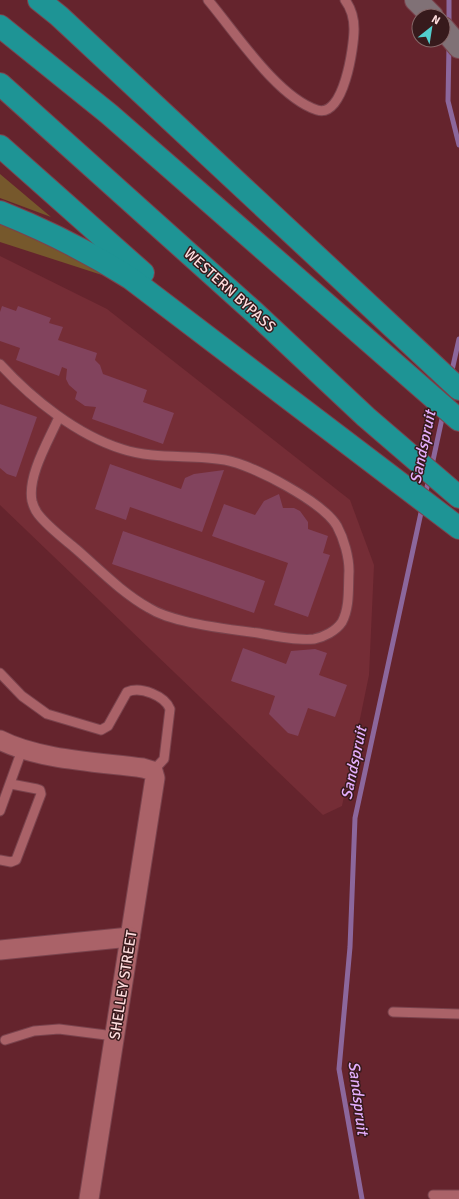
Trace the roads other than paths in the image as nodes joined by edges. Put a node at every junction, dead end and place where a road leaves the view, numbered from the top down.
1 (39, 0) edge
2 (208, 0) edge
3 (345, 0) edge
4 (416, 0) edge
5 (424, 8) edge
6 (0, 26) edge
7 (451, 38) edge
8 (459, 47) edge
9 (0, 84) edge
10 (0, 146) edge
11 (0, 212) edge
12 (235, 358) junction
13 (0, 364) edge
14 (459, 389) edge
15 (59, 418) junction
16 (459, 420) edge
17 (459, 497) edge
18 (459, 528) edge
19 (0, 673) edge
20 (0, 740) edge
21 (22, 750) junction
22 (153, 772) junction
23 (11, 784) junction
24 (0, 811) edge
25 (0, 860) edge
26 (130, 937) junction
27 (0, 950) edge
28 (393, 1012) dead end
29 (459, 1014) edge
30 (114, 1036) junction
31 (5, 1040) dead end
32 (433, 1194) dead end
33 (459, 1195) edge
34 (89, 1199) edge

1 - 14 highway
2 - 3 lane
4 - 5 main road
6 - 16 highway
7 - 8 main road
9 - 17 highway, WESTERN BYPASS
10 - 12 highway
11 - 12 highway
12 - 18 highway
13 - 15 lane
15 - 15 lane
19 - 22 lane
20 - 21 street
21 - 22 street
21 - 23 lane
22 - 26 street, SHELLEY STREET
23 - 24 lane
23 - 25 lane
26 - 27 street
26 - 30 street, SHELLEY STREET
28 - 29 lane
30 - 31 lane
30 - 34 street, SHELLEY STREET
32 - 33 lane

